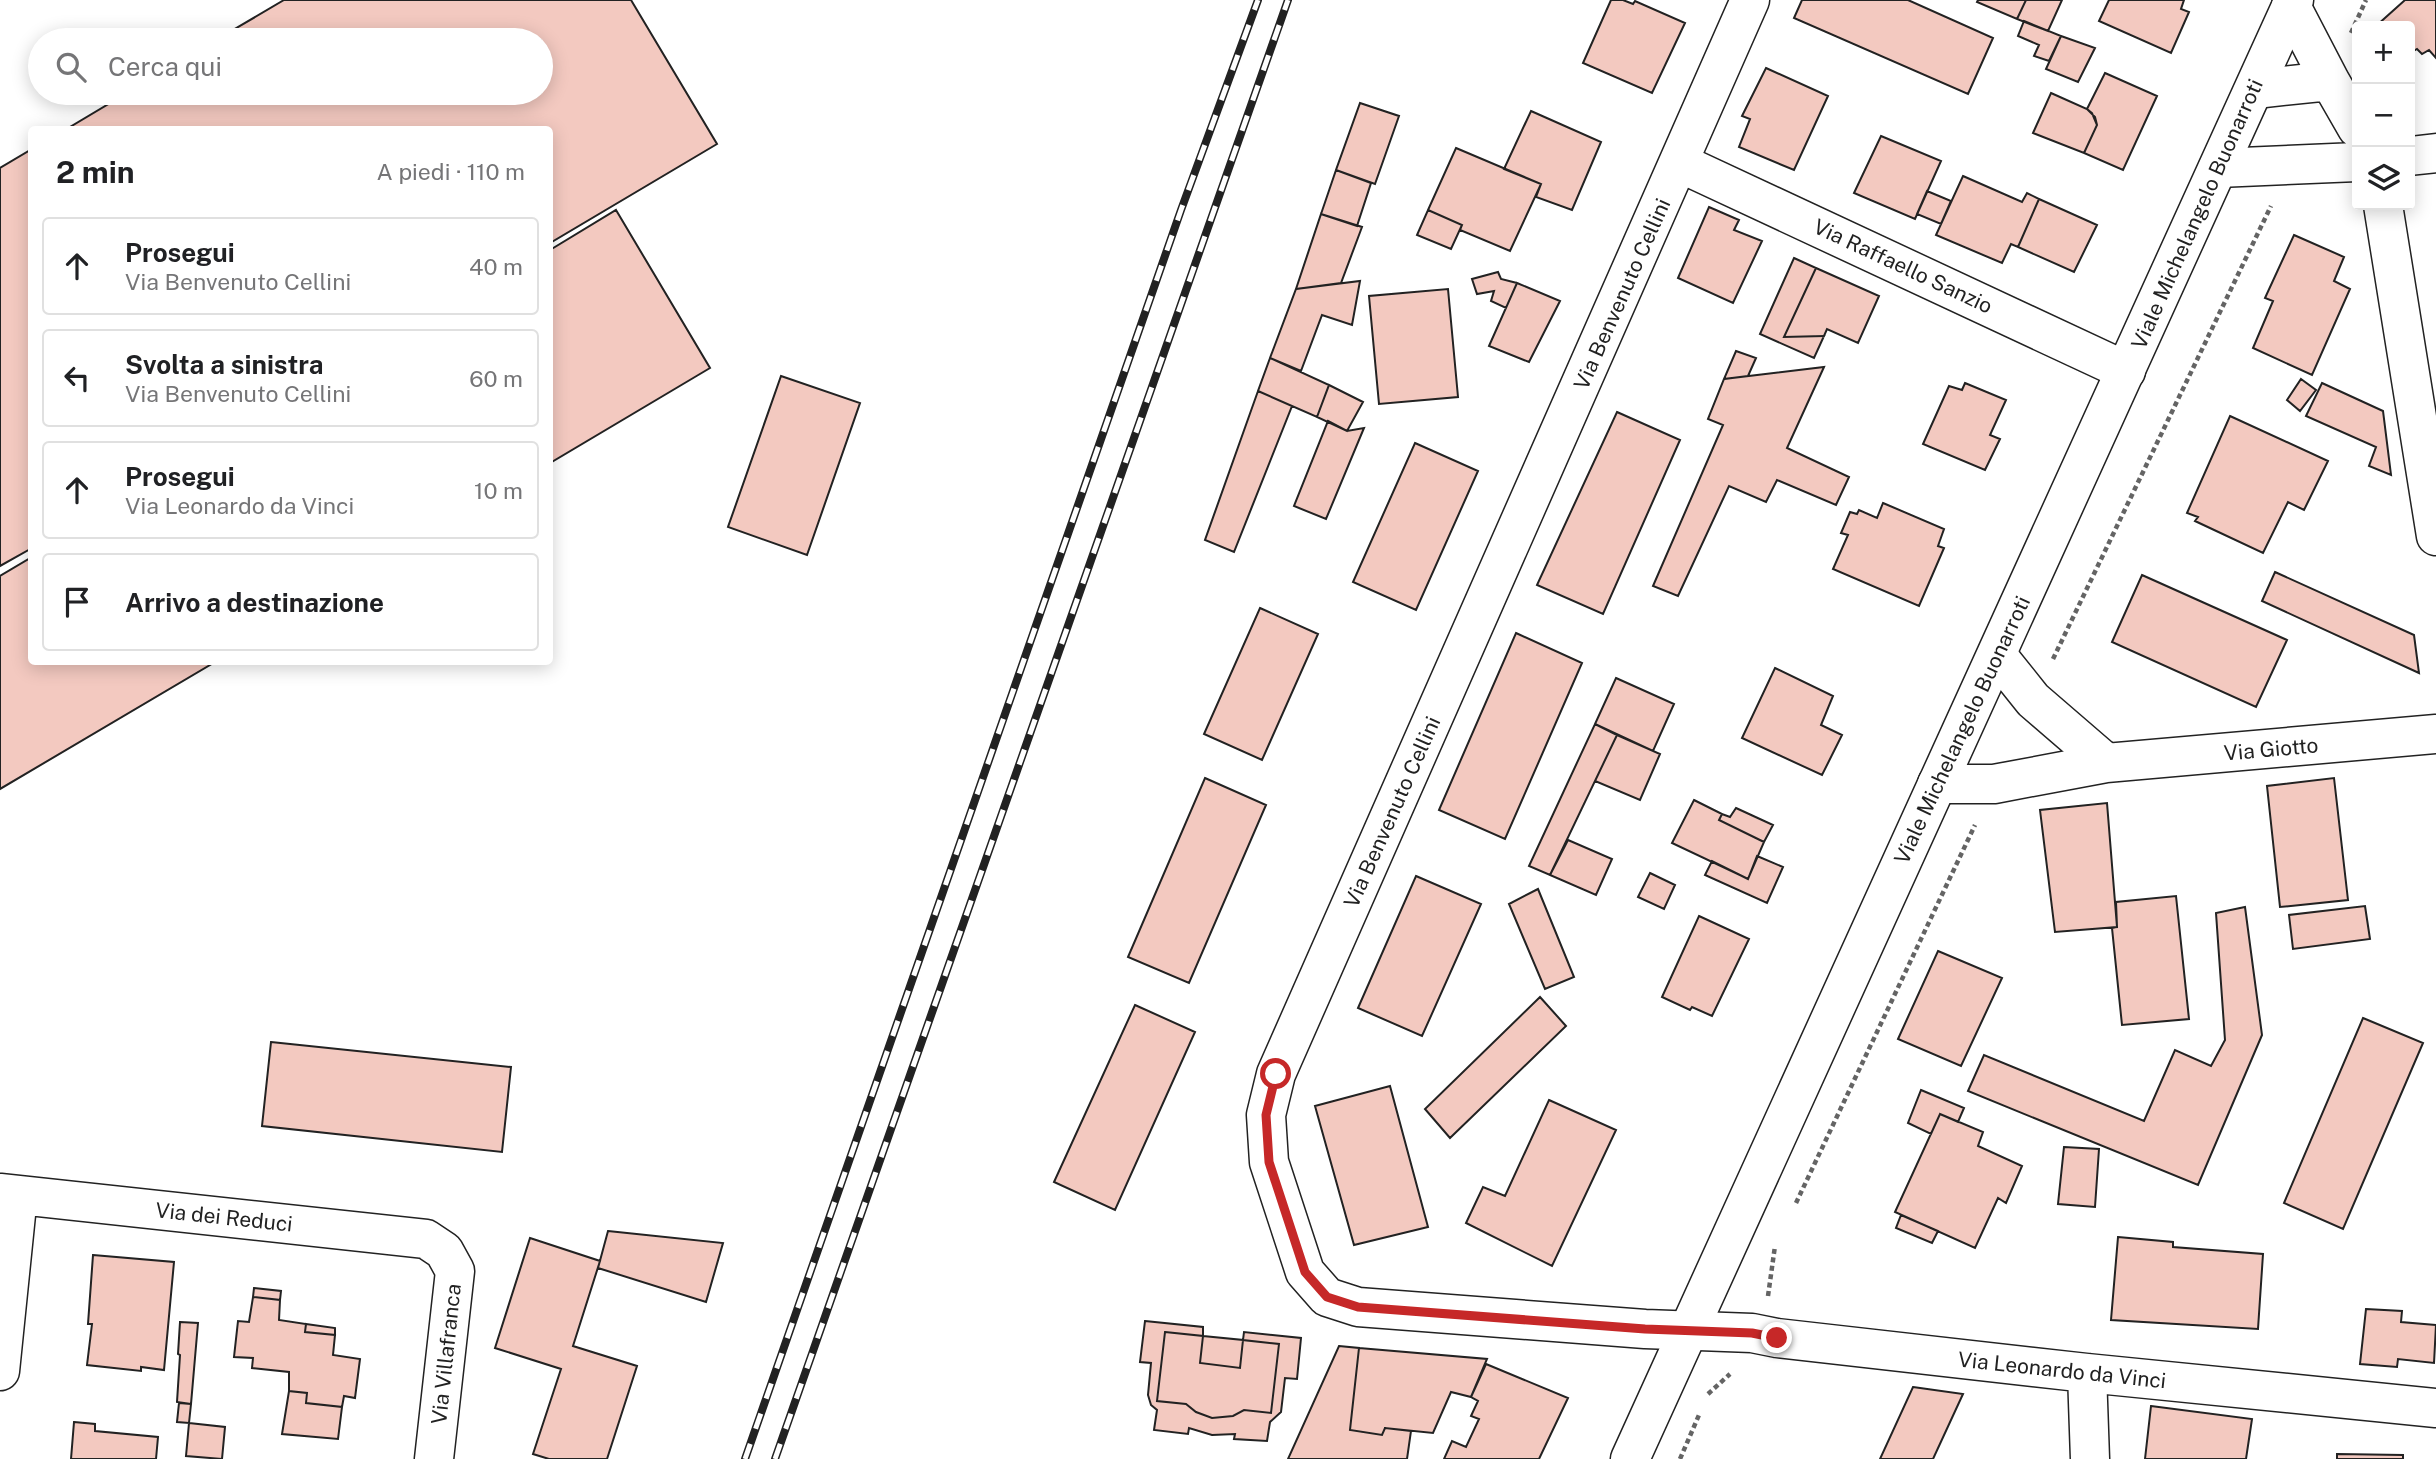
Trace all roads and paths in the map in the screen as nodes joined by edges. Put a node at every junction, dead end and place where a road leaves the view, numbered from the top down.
1 (1750, 0) edge
2 (2366, 0) edge
3 (2292, 3) edge
4 (2330, 81) junction
5 (2255, 89) junction
6 (2352, 119) edge
7 (2436, 153) edge
8 (2415, 155) edge
9 (2352, 162) edge
10 (1680, 163) junction
11 (2290, 166) junction
12 (2218, 168) junction
13 (2384, 210) edge
14 (2126, 371) junction
15 (2436, 537) edge
16 (1997, 654) junction
17 (2033, 700) junction
18 (2436, 734) edge
19 (2106, 763) junction
20 (1937, 784) junction
21 (1994, 784) junction
22 (9, 1194) edge
23 (1792, 1211) dead end
24 (1780, 1236) dead end
25 (444, 1251) joint
26 (1767, 1300) dead end
27 (1688, 1331) junction
28 (1738, 1367) dead end
29 (0, 1371) edge
30 (2087, 1373) junction
31 (1705, 1402) dead end
32 (2436, 1408) edge
33 (1700, 1413) dead end
34 (434, 1459) edge
35 (1630, 1459) edge
36 (1680, 1459) edge
37 (2090, 1459) edge

1 - 10 street, Via Benvenuto Cellini
2 - 4 path
3 - 4 street
3 - 5 street, Viale Michelangelo Buonarroti
4 - 5 street
4 - 6 street
5 - 12 street, Viale Michelangelo Buonarroti
7 - 8 street
9 - 11 street
10 - 14 street, Via Raffaello Sanzio
10 - 27 street, Via Benvenuto Cellini
11 - 12 street
11 - 17 path
12 - 14 street, Viale Michelangelo Buonarroti
13 - 15 street
14 - 16 street, Viale Michelangelo Buonarroti
16 - 17 street
16 - 20 street, Viale Michelangelo Buonarroti
17 - 19 street
18 - 19 street, Via Giotto
19 - 21 street, Via Giotto
20 - 21 street, Via Giotto
20 - 27 street, Viale Michelangelo Buonarroti
21 - 23 path
22 - 25 street, Via dei Reduci
22 - 29 street
24 - 26 path
25 - 34 street, Via Villafranca
27 - 30 street, Via Leonardo da Vinci
27 - 35 street, Viale Michelangelo Buonarroti
28 - 31 path
30 - 32 street, Via Leonardo da Vinci
30 - 37 street
33 - 36 path

